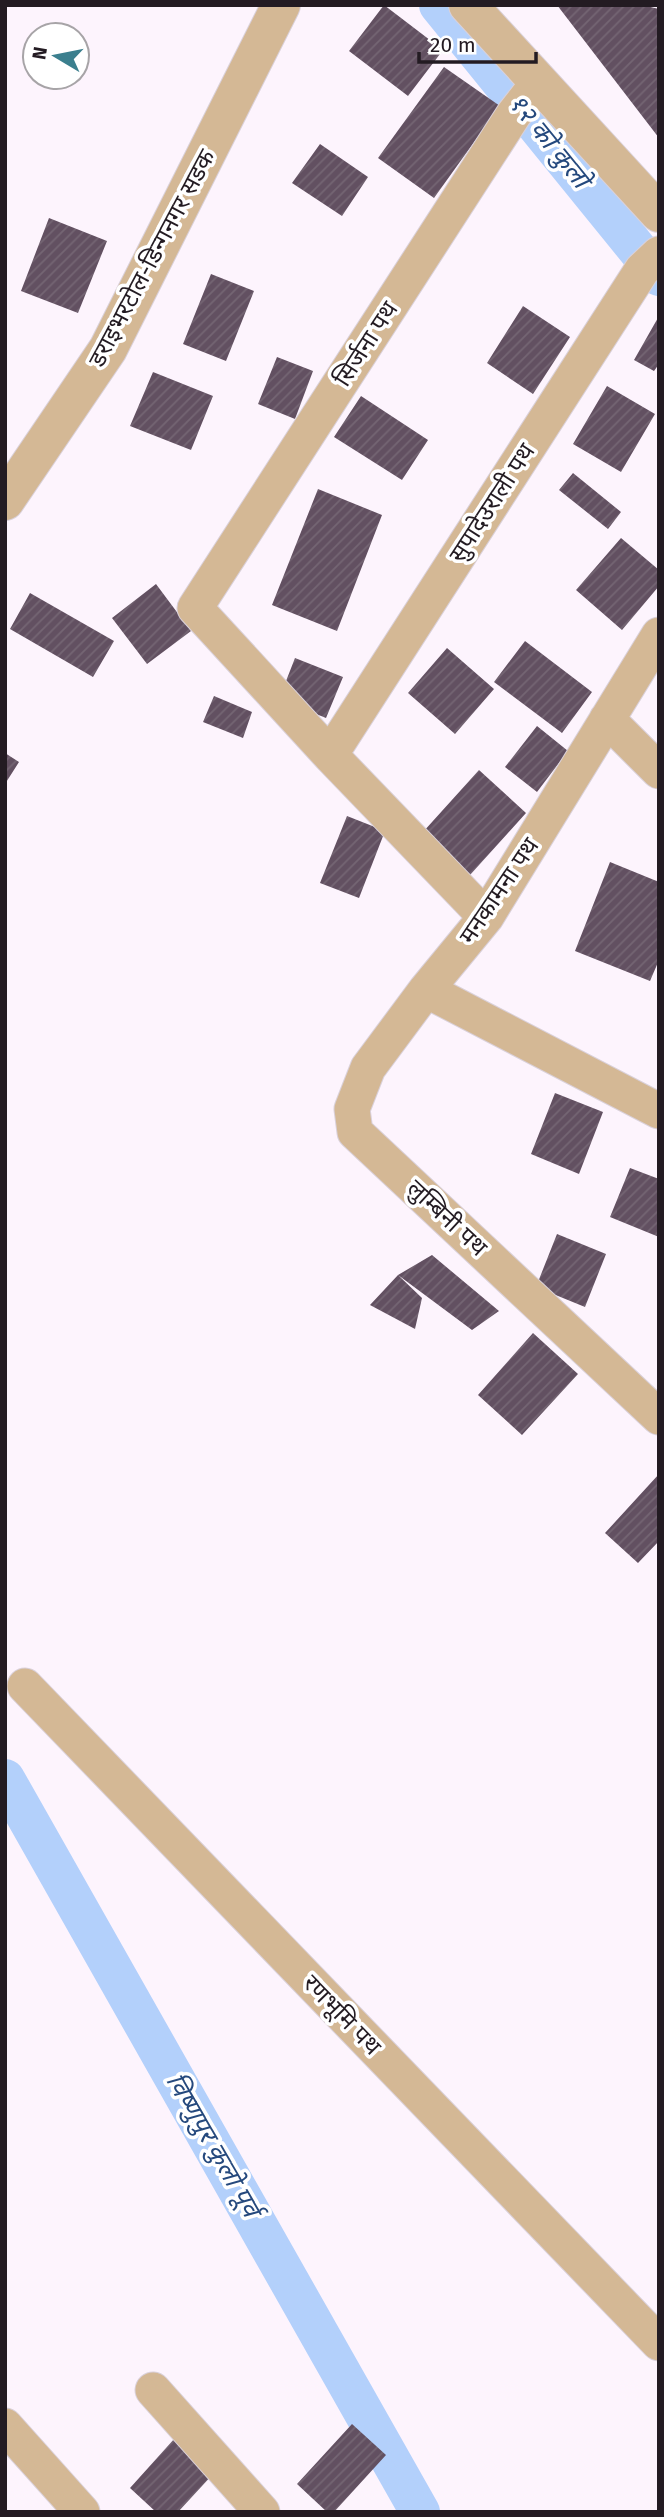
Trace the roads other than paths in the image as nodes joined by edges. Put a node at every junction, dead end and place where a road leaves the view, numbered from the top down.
1 (281, 5) edge
2 (468, 5) edge
3 (526, 98) junction
4 (659, 213) edge
5 (650, 262) edge
6 (5, 501) edge
7 (659, 635) edge
8 (607, 719) junction
9 (330, 755) junction
10 (659, 771) edge
11 (486, 917) junction
12 (426, 990) junction
13 (659, 1111) edge
14 (659, 1417) edge
15 (25, 1686) dead end
16 (659, 2343) edge
17 (153, 2390) dead end
18 (5, 2426) edge
19 (82, 2512) edge
20 (262, 2512) edge

1 - 6 street, डराइभरटोल-डिन्गनगर सडक
2 - 3 street
3 - 4 street
3 - 9 street, सिर्जना पथ
5 - 9 street, सुपादेउराली पथ
7 - 8 street, मनकामना पथ
8 - 10 street
8 - 11 street, मनकामना पथ
9 - 11 street
11 - 12 street, मनकामना पथ
12 - 13 street
12 - 14 street, लुम्बिनी पथ
15 - 16 street, रणभूमि पथ
17 - 20 street
18 - 19 street

